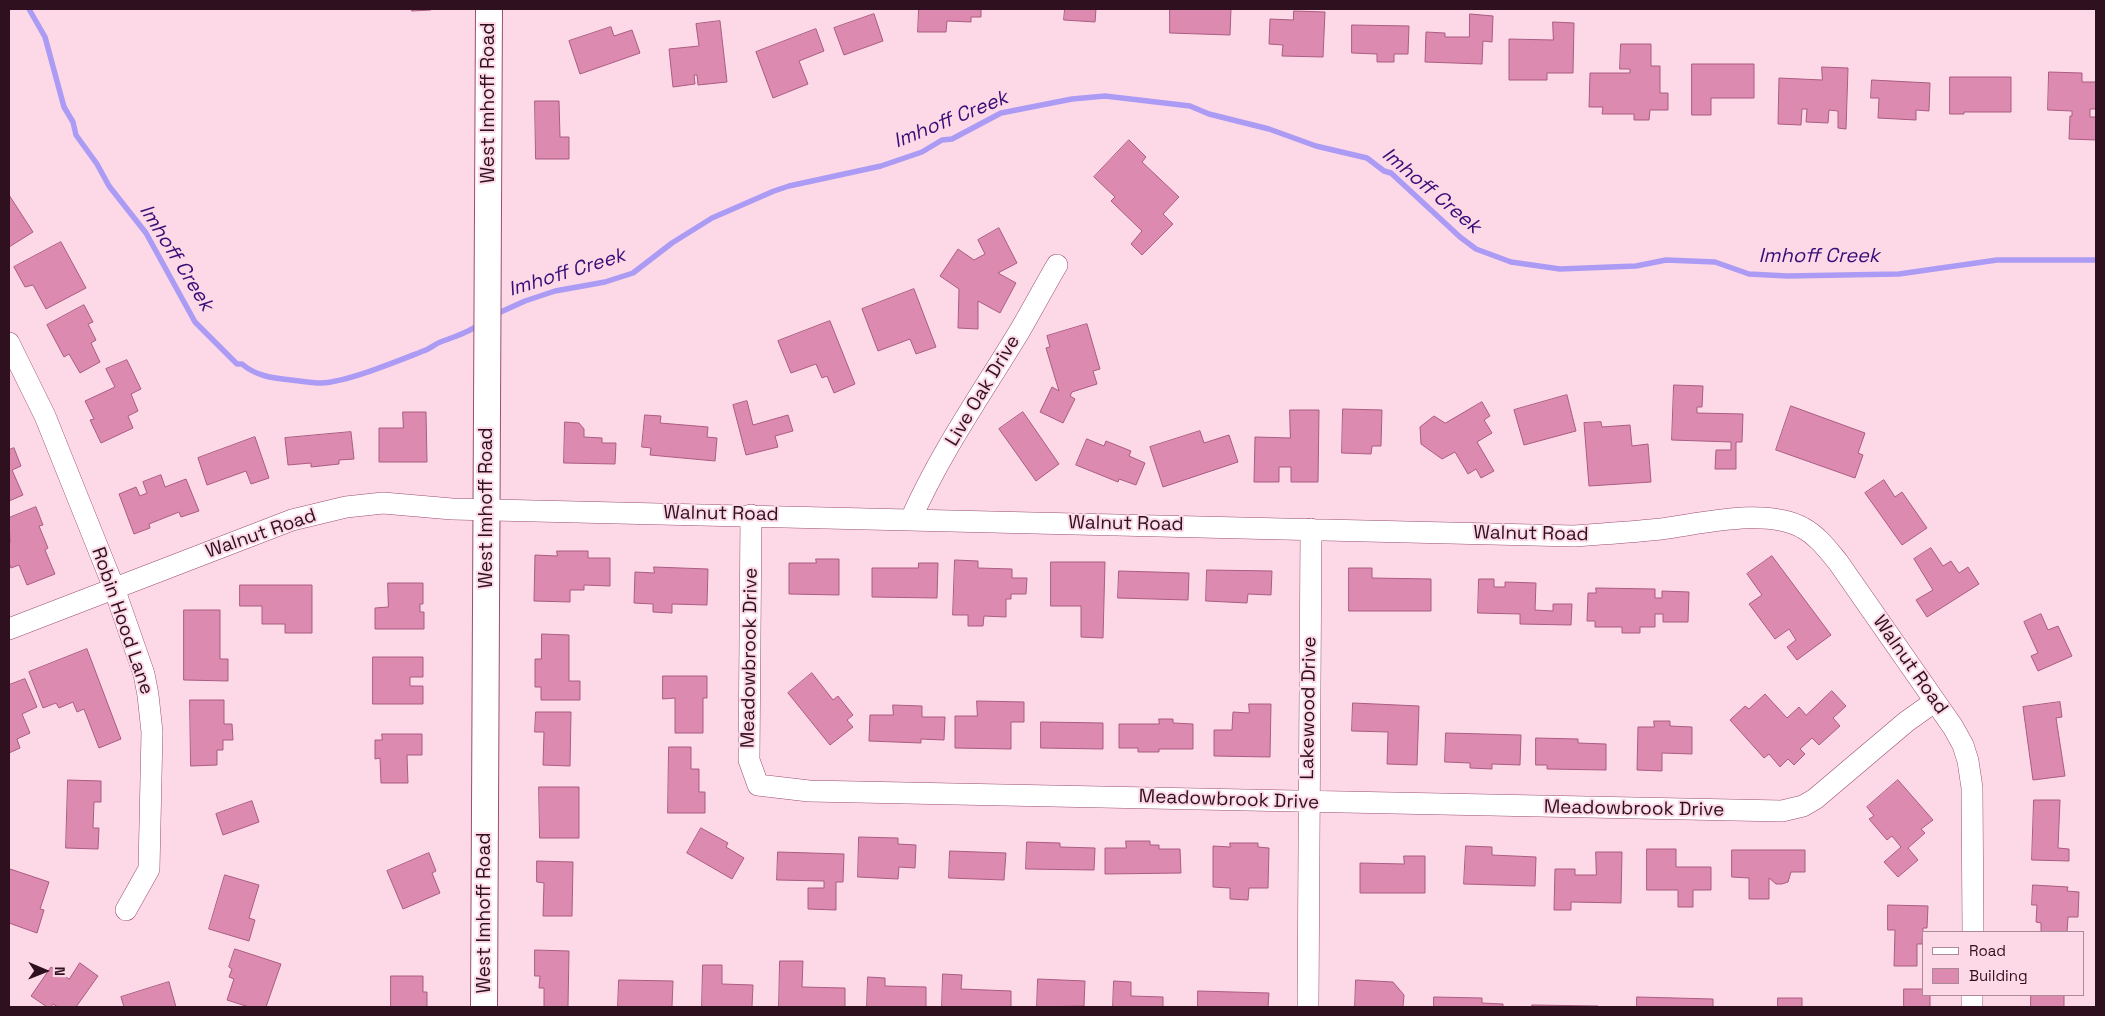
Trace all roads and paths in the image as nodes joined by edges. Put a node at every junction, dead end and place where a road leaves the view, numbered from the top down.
1 (489, 9) edge
2 (1056, 265) dead end
3 (9, 343) edge
4 (486, 509) junction
5 (751, 515) junction
6 (911, 518) junction
7 (1311, 529) junction
8 (114, 588) junction
9 (9, 629) edge
10 (1934, 702) junction
11 (1308, 803) junction
12 (126, 910) dead end
13 (1972, 931) edge
14 (484, 1007) edge
15 (1308, 1007) edge

1 - 4 street, West Imhoff Road
2 - 6 street, Live Oak Drive
3 - 8 street, Robin Hood Lane
4 - 5 street, Walnut Road
4 - 8 street, Walnut Road
4 - 14 street, West Imhoff Road
5 - 6 street, Walnut Road
5 - 11 street, Meadowbrook Drive
6 - 7 street, Walnut Road
7 - 10 street, Walnut Road
7 - 11 street, Lakewood Drive
8 - 9 street, Walnut Road
8 - 12 street, Robin Hood Lane
10 - 11 street, Meadowbrook Drive
10 - 13 street, Walnut Road
11 - 15 street, Lakewood Drive

